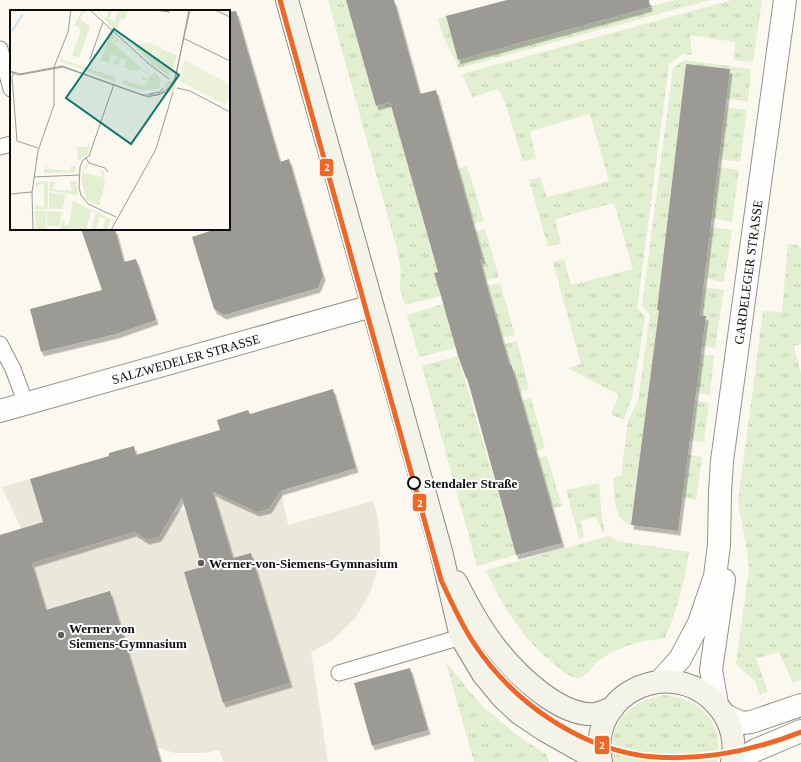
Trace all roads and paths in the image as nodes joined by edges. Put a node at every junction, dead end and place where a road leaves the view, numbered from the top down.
1 (287, 0) edge
2 (785, 0) edge
3 (0, 49) edge
4 (10, 85) edge
5 (10, 144) edge
6 (0, 147) edge
7 (372, 306) junction
8 (0, 344) edge
9 (26, 404) junction
10 (0, 411) edge
11 (719, 545) junction
12 (441, 551) junction
13 (460, 637) junction
14 (339, 673) dead end
15 (660, 681) junction
16 (801, 705) edge
17 (613, 708) junction
18 (721, 709) junction
19 (801, 731) edge
20 (601, 762) edge
21 (732, 762) edge
22 (735, 762) edge

1 - 7 street
2 - 11 street, GARDELEGER STRASSE
3 - 4 lane
5 - 6 lane
7 - 9 street, SALZWEDELER STRASSE
7 - 12 street
8 - 9 lane
9 - 10 street, SALZWEDELER STRASSE
11 - 15 street, GARDELEGER STRASSE
11 - 18 street, GARDELEGER STRASSE
12 - 13 street
12 - 17 street
13 - 14 lane
13 - 20 street
15 - 17 street
15 - 18 street
16 - 18 street
17 - 20 street
18 - 21 street
19 - 22 street

